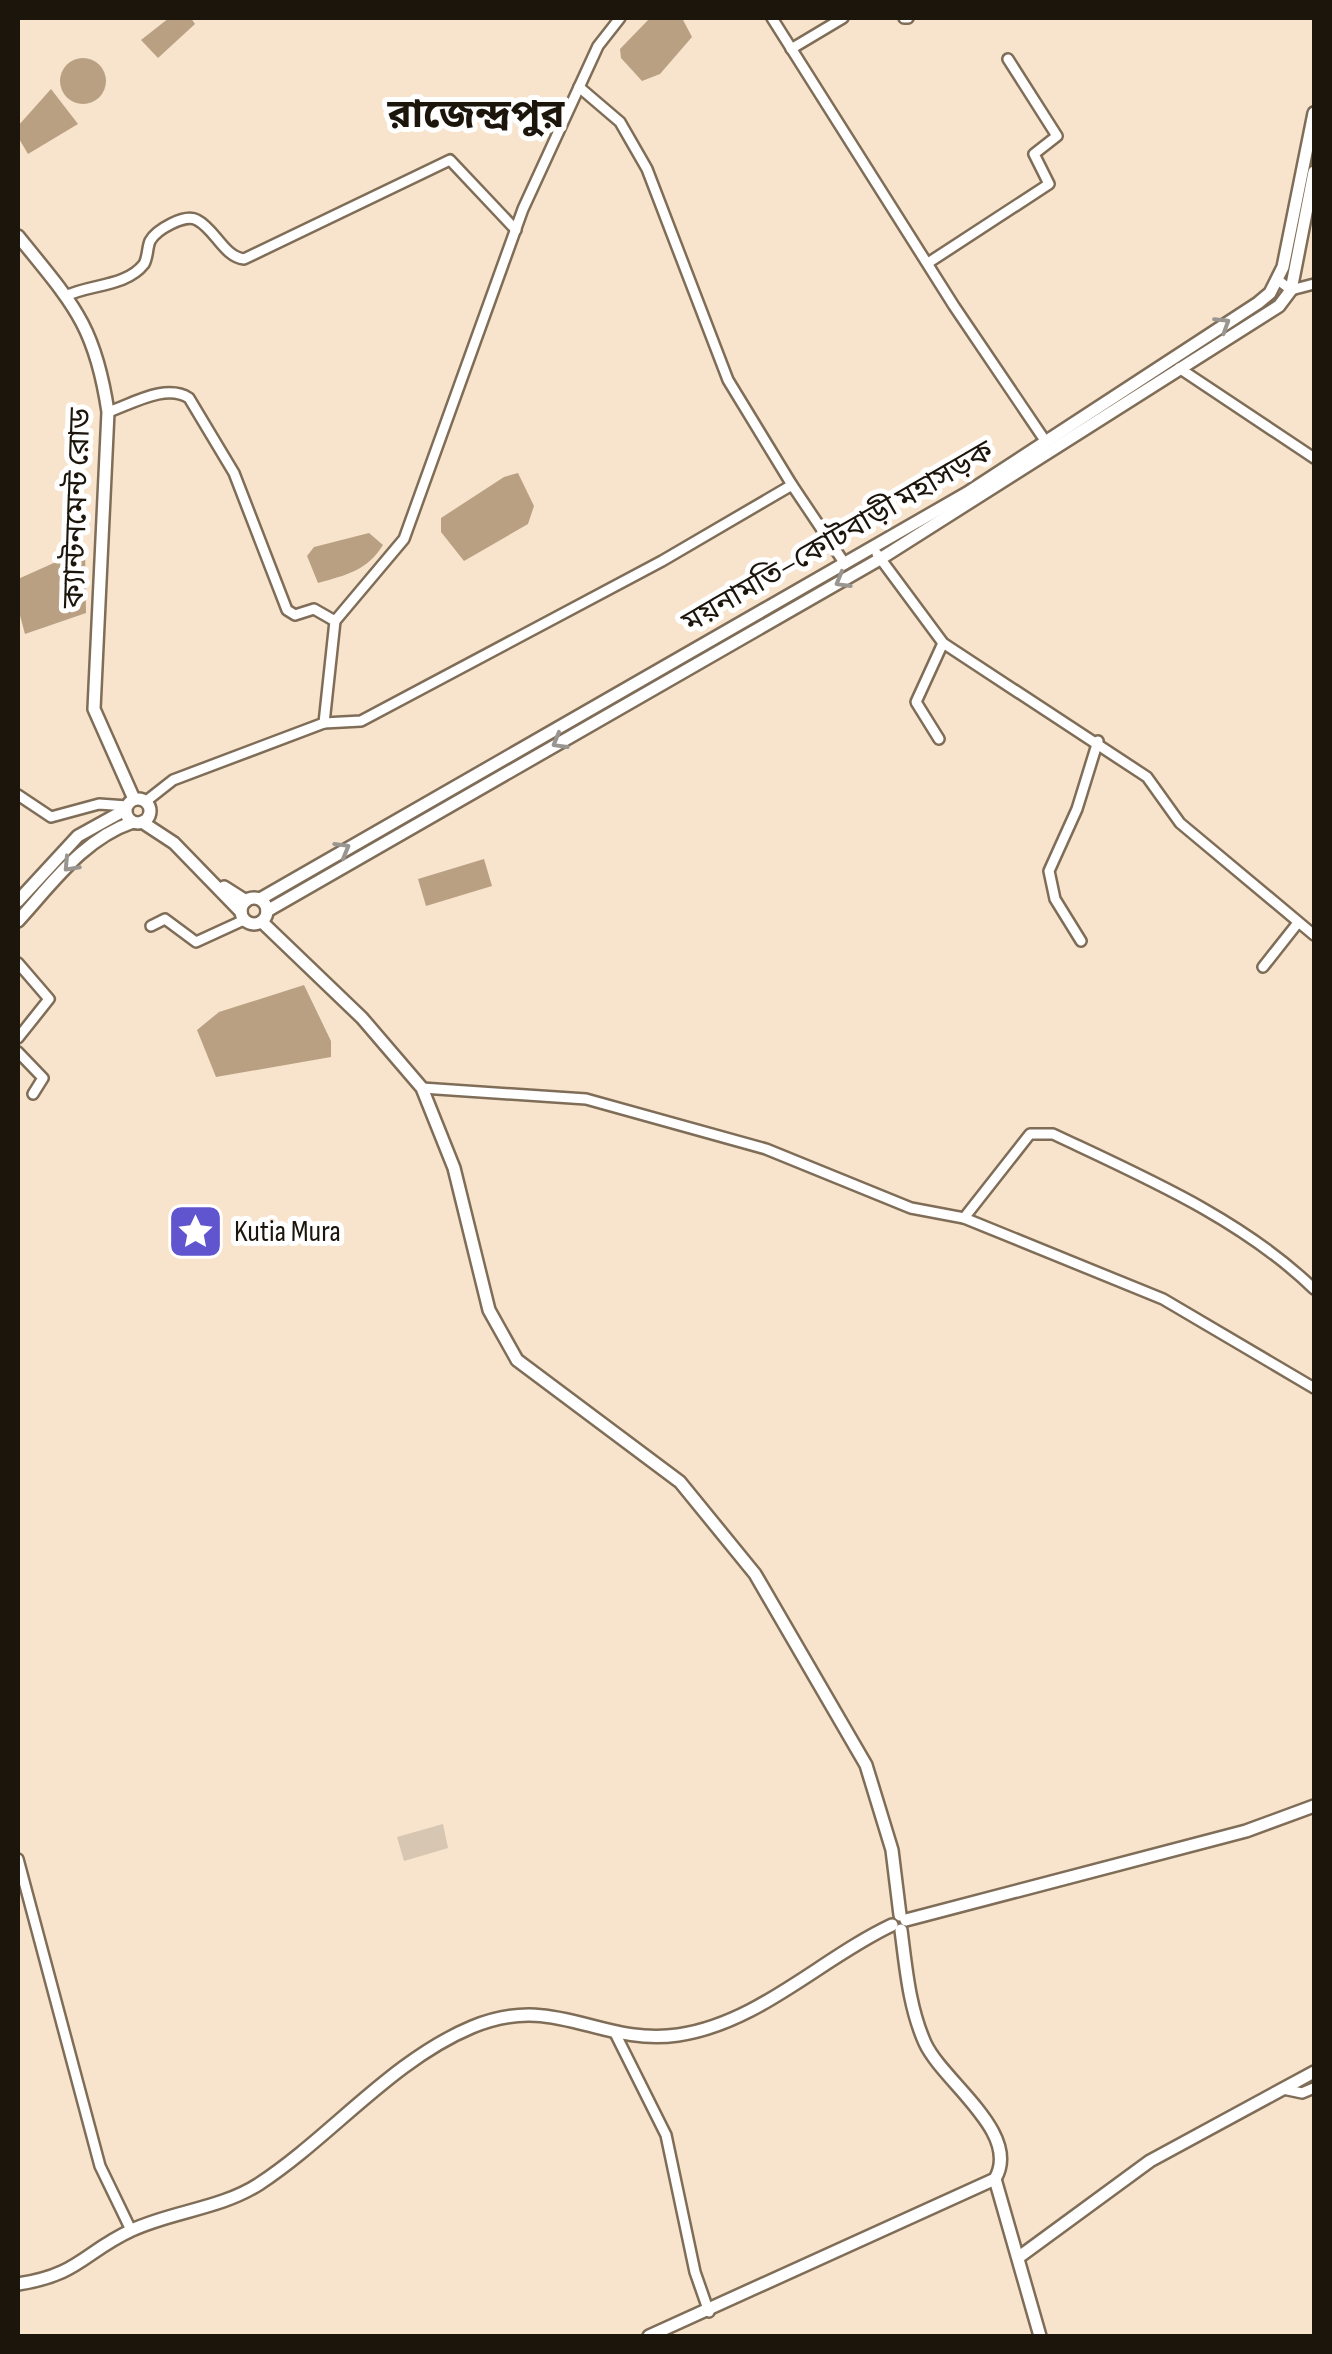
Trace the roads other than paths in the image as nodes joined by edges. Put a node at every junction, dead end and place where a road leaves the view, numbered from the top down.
1 (620, 18) edge
2 (772, 18) edge
3 (843, 18) edge
4 (791, 48) junction
5 (1008, 59) dead end
6 (579, 87) junction
7 (1314, 114) edge
8 (1312, 137) edge
9 (1314, 172) edge
10 (516, 230) junction
11 (18, 236) edge
12 (928, 263) junction
13 (1278, 280) junction
14 (1314, 284) edge
15 (1291, 290) junction
16 (66, 296) junction
17 (1178, 368) junction
18 (108, 412) junction
19 (1046, 442) junction
20 (1314, 458) edge
21 (792, 485) junction
22 (873, 547) junction
23 (880, 559) junction
24 (845, 564) junction
25 (335, 622) junction
26 (943, 643) junction
27 (639, 689) junction
28 (324, 723) junction
29 (938, 740) dead end
30 (1098, 741) junction
31 (18, 795) edge
32 (137, 811) junction
33 (18, 901) edge
34 (248, 908) junction
35 (265, 916) junction
36 (18, 921) edge
37 (1297, 924) junction
38 (151, 926) dead end
39 (1314, 936) edge
40 (1081, 941) dead end
41 (18, 963) edge
42 (1263, 966) dead end
43 (18, 1038) edge
44 (19, 1055) edge
45 (422, 1088) junction
46 (33, 1094) dead end
47 (964, 1218) junction
48 (1314, 1288) edge
49 (1314, 1388) edge
50 (1314, 1806) edge
51 (18, 1859) edge
52 (900, 1922) junction
53 (615, 2032) junction
54 (1314, 2072) edge
55 (1314, 2088) edge
56 (1283, 2089) junction
57 (995, 2179) junction
58 (131, 2230) junction
59 (1019, 2257) junction
60 (18, 2284) edge
61 (709, 2312) junction
62 (649, 2336) edge
63 (1040, 2336) edge

1 - 6 street
2 - 4 street
3 - 4 street
4 - 12 street
5 - 12 street
6 - 10 street
6 - 21 street
7 - 8 main road
8 - 13 main road
9 - 15 main road
10 - 16 street
10 - 25 street
11 - 16 main road, ক্যান্টনমেন্ট রোড
12 - 19 street
13 - 15 street
19 -> 13 main road, ময়নামতি–কোটবাড়ী মহাসড়ক
14 - 15 street
15 - 17 main road, ময়নামতি–কোটবাড়ী মহাসড়ক
16 - 18 main road, ক্যান্টনমেন্ট রোড
17 - 20 street
17 - 23 main road, ময়নামতি–কোটবাড়ী মহাসড়ক
18 - 25 street
18 - 32 main road, ক্যান্টনমেন্ট রোড
19 - 22 main road, ময়নামতি–কোটবাড়ী মহাসড়ক
21 - 24 street
21 - 28 street
22 - 23 street
22 - 24 main road, ময়নামতি–কোটবাড়ী মহাসড়ক
23 - 26 street
23 -> 27 main road, ময়নামতি–কোটবাড়ী মহাসড়ক
24 - 27 main road, ময়নামতি–কোটবাড়ী মহাসড়ক
25 - 28 street
26 - 29 street
26 - 30 street
34 -> 27 main road, ময়নামতি–কোটবাড়ী মহাসড়ক
27 -> 35 main road, ময়নামতি–কোটবাড়ী মহাসড়ক
28 - 32 street
30 - 37 street
30 - 40 street
31 - 32 street
32 - 33 main road
32 - 34 main road
32 -> 36 main road
34 - 35 main road
34 - 35 main road
34 - 38 street
35 - 45 main road
37 - 39 street
37 - 42 street
41 - 43 street
44 - 46 street
45 - 47 street
45 - 52 main road
47 - 48 street
47 - 49 street
50 - 52 main road
51 - 58 street
52 - 53 main road
52 - 57 main road
53 - 58 main road
53 - 61 street
54 - 56 main road
55 - 56 street
56 - 59 main road
57 - 59 main road
57 - 61 main road
58 - 60 main road
59 - 63 main road
61 - 62 main road

